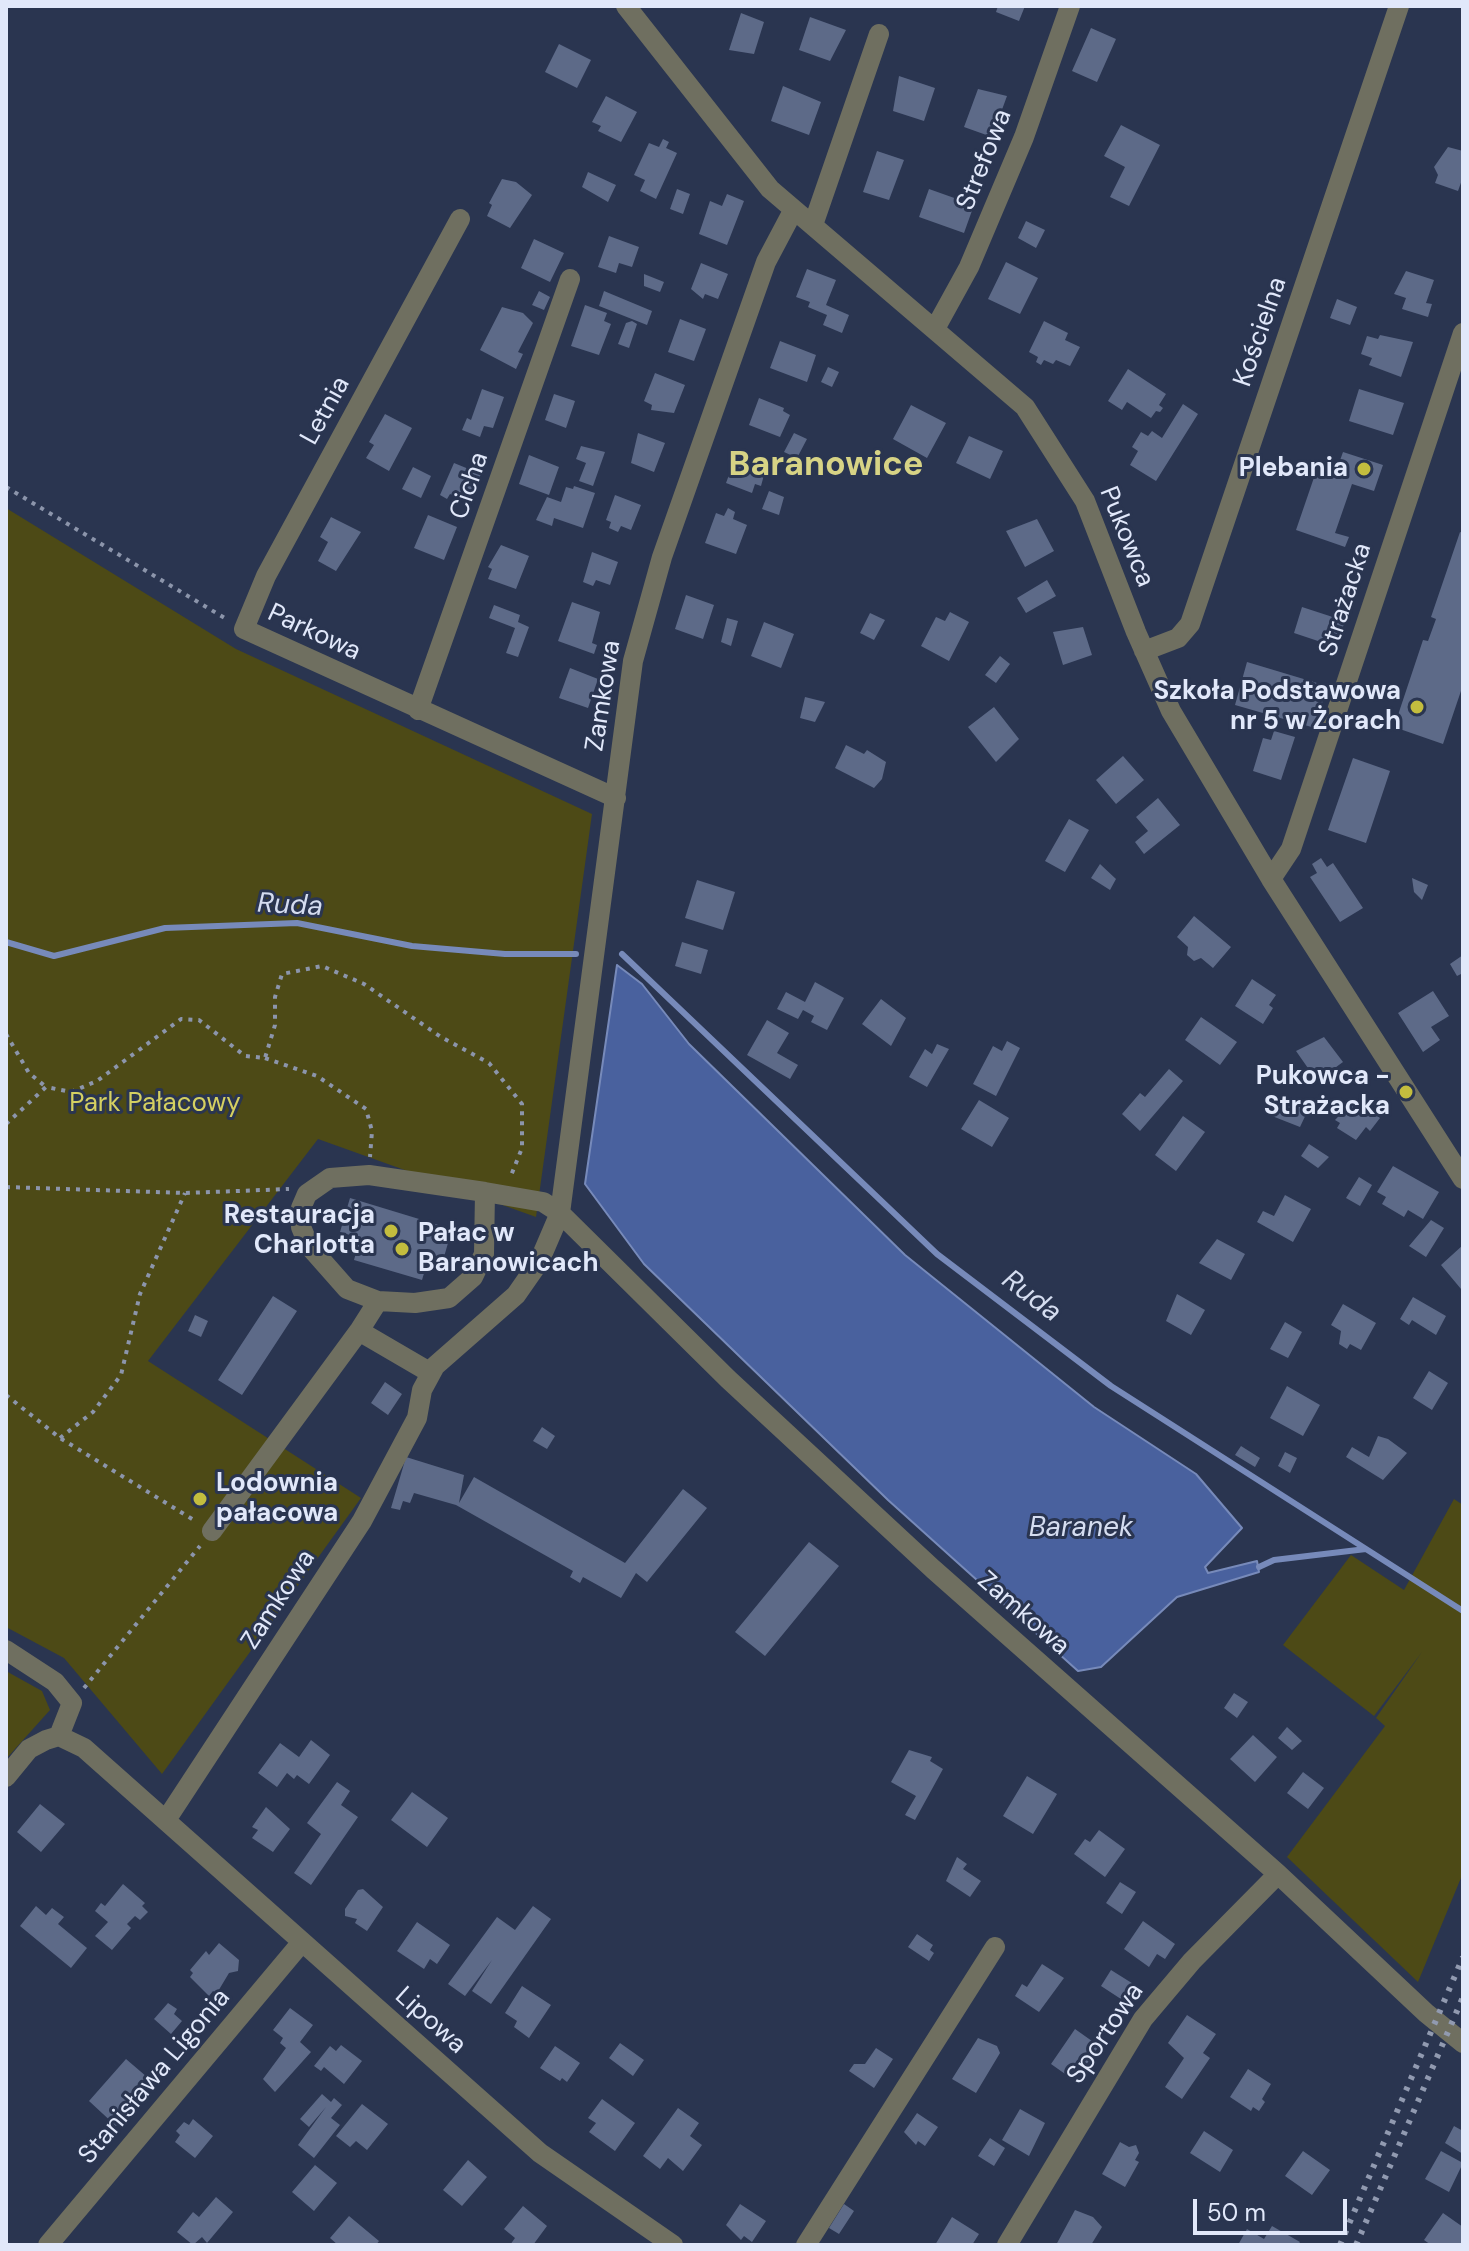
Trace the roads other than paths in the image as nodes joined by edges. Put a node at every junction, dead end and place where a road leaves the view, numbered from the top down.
1 (626, 6) edge
2 (1070, 6) edge
3 (1399, 6) edge
4 (879, 34) dead end
5 (793, 211) junction
6 (460, 219) dead end
7 (813, 225) junction
8 (570, 279) dead end
9 (936, 327) junction
10 (1463, 333) edge
11 (244, 629) joint
12 (1144, 651) junction
13 (418, 710) junction
14 (616, 798) junction
15 (1271, 879) junction
16 (1463, 1179) edge
17 (494, 1193) junction
18 (560, 1213) junction
19 (378, 1301) junction
20 (359, 1331) junction
21 (431, 1373) junction
22 (212, 1531) road end
23 (6, 1650) edge
24 (59, 1736) junction
25 (6, 1777) edge
26 (166, 1820) junction
27 (1278, 1874) junction
28 (302, 1942) junction
29 (995, 1947) dead end
30 (1463, 2043) edge
31 (48, 2245) edge
32 (673, 2245) edge
33 (806, 2245) edge
34 (1007, 2245) edge

1 - 5 street, Pukowca
2 - 9 street, Strefowa
3 - 12 street, Kościelna
4 - 7 street
5 - 7 street, Pukowca
5 - 14 street, Zamkowa
6 - 11 street, Letnia
7 - 9 street, Pukowca
8 - 13 street, Cicha
9 - 12 street, Pukowca
10 - 15 street, Strażacka
11 - 13 street, Parkowa
12 - 15 street, Pukowca
13 - 14 street, Parkowa
14 - 18 street, Zamkowa
15 - 16 street, Pukowca
17 - 18 street
17 - 19 street
17 - 19 street
18 - 21 street, Zamkowa
18 - 27 street, Zamkowa
19 - 20 street
20 - 21 street
20 - 22 street
21 - 26 street, Zamkowa
23 - 24 street
24 - 25 street
24 - 26 street, Lipowa
26 - 28 street, Lipowa
27 - 30 street, Zamkowa
27 - 34 street, Sportowa
28 - 31 street, Stanisława Ligonia
28 - 32 street, Lipowa
29 - 33 street

